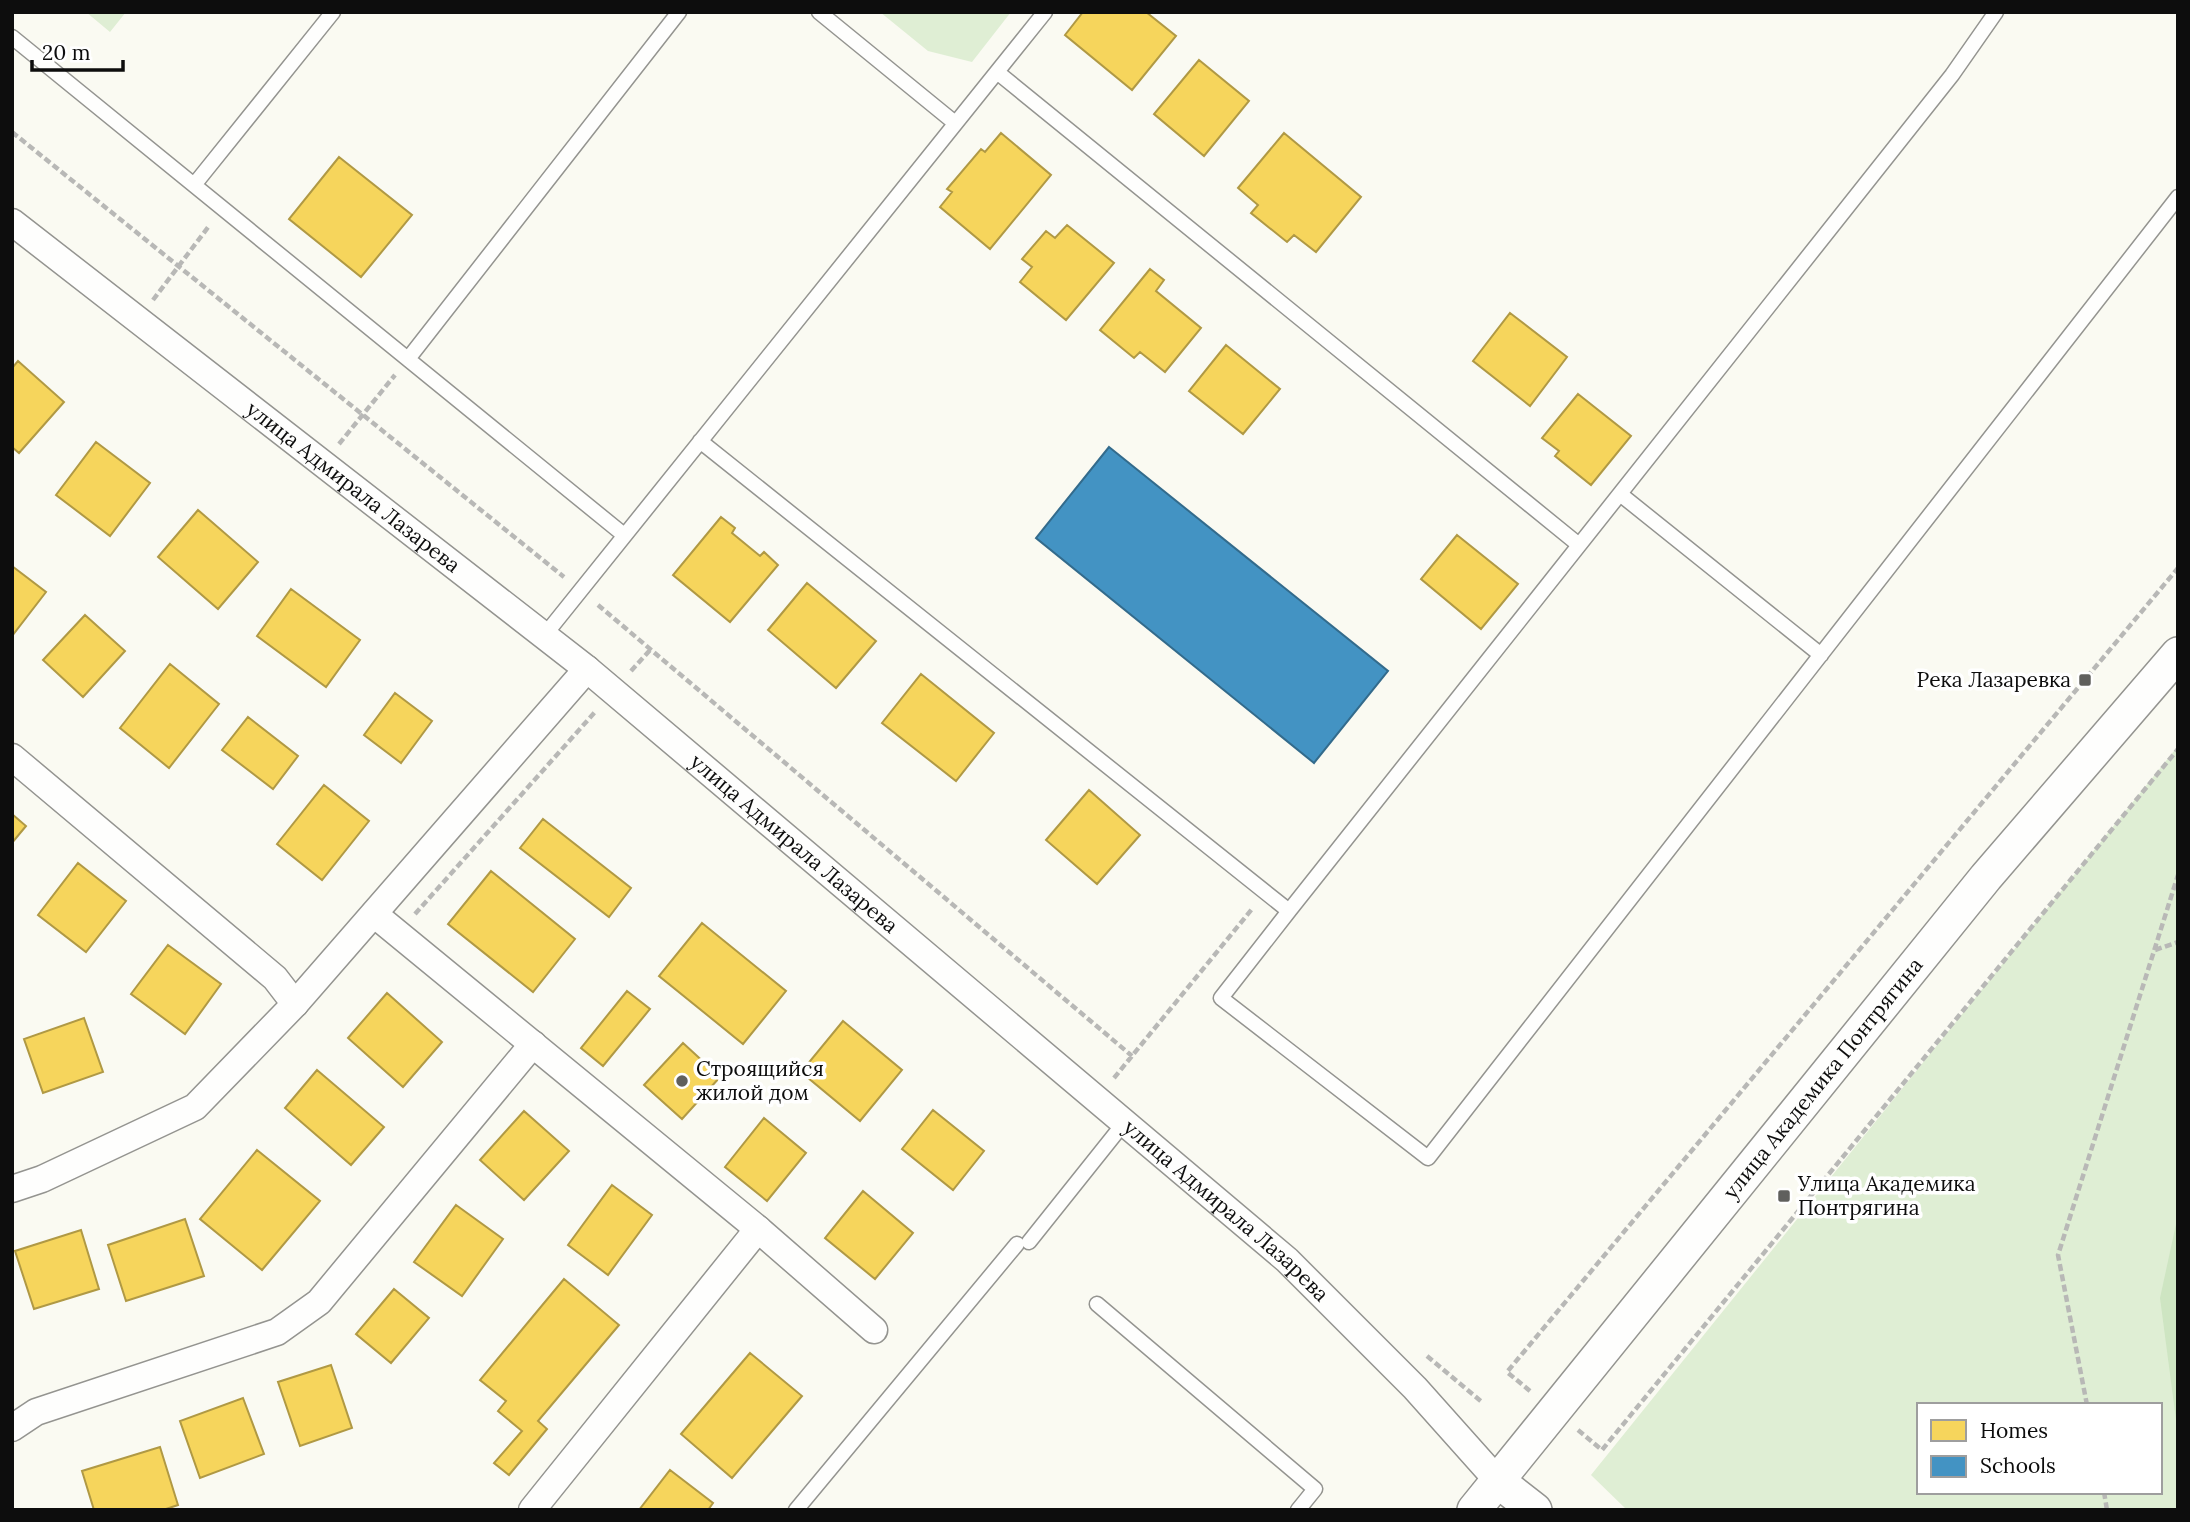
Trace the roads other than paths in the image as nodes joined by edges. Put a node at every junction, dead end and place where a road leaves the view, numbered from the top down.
1 (333, 12) edge
2 (679, 12) edge
3 (818, 12) edge
4 (1045, 12) edge
5 (1996, 12) edge
6 (12, 37) edge
7 (997, 72) junction
8 (955, 123) junction
9 (194, 185) junction
10 (2178, 197) edge
11 (12, 222) edge
12 (408, 359) junction
13 (700, 441) junction
14 (1620, 494) junction
15 (624, 536) junction
16 (1579, 545) junction
17 (544, 636) junction
18 (2178, 654) edge
19 (1821, 655) junction
20 (587, 668) junction
21 (12, 757) edge
22 (1289, 911) junction
23 (374, 914) junction
24 (295, 1004) junction
25 (533, 1044) junction
26 (1124, 1123) junction
27 (12, 1189) edge
28 (758, 1229) junction
29 (1097, 1304) dead end
30 (874, 1330) dead end
31 (12, 1428) edge
32 (1498, 1481) junction
33 (532, 1510) edge
34 (796, 1510) edge
35 (1298, 1510) edge
36 (1474, 1510) edge
37 (1535, 1510) edge

1 - 9 lane
2 - 12 lane
3 - 8 lane
4 - 7 lane
5 - 14 lane
6 - 9 lane
7 - 8 lane
7 - 16 lane
8 - 13 lane
9 - 12 lane
10 - 19 lane
11 - 17 street, улица Адмирала Лазарева
12 - 15 lane
13 - 15 lane
13 - 22 lane
14 - 16 lane
14 - 19 lane
15 - 17 lane
16 - 22 lane
17 - 20 street, улица Адмирала Лазарева
18 - 32 street, улица Академика Понтрягина
19 - 22 lane
20 - 23 street
20 - 26 street, улица Адмирала Лазарева
21 - 24 street
23 - 24 street
23 - 25 street
24 - 27 street
25 - 28 street
25 - 31 street
26 - 32 street, улица Адмирала Лазарева
26 - 34 lane
28 - 30 street
28 - 33 street
29 - 35 lane
32 - 36 street, улица Академика Понтрягина
32 - 37 street, улица Адмирала Лазарева

